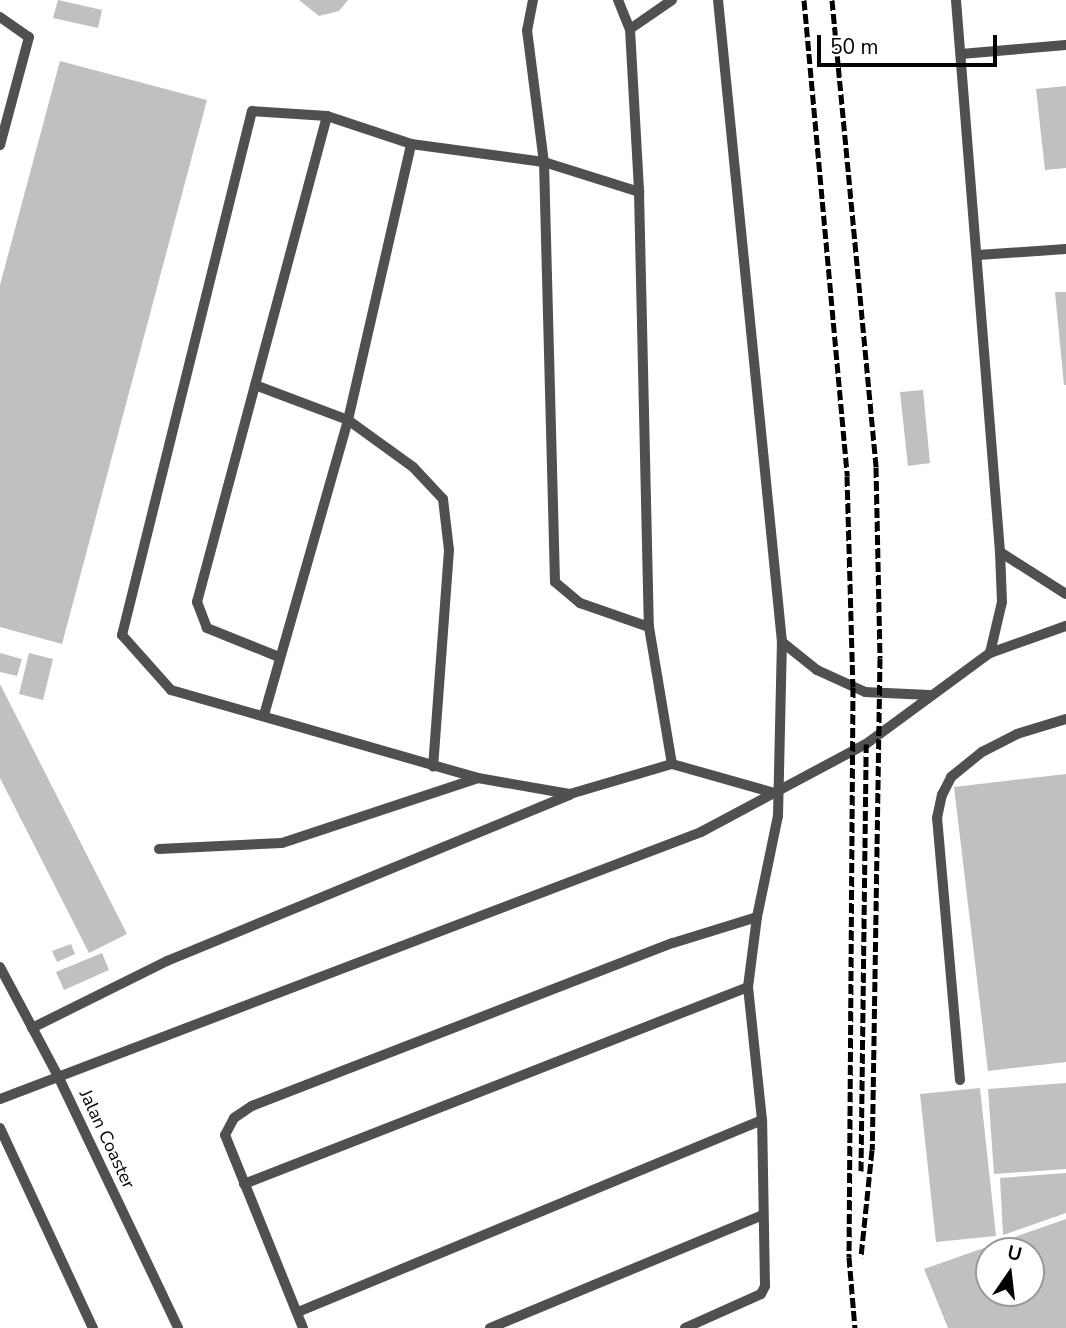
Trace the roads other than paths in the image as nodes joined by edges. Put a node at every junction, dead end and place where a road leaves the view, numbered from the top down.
1 (533, 0) edge
2 (618, 0) edge
3 (672, 0) edge
4 (718, 0) edge
5 (956, 0) edge
6 (0, 17) edge
7 (630, 29) junction
8 (1066, 45) edge
9 (961, 54) junction
10 (327, 116) junction
11 (411, 144) junction
12 (0, 145) edge
13 (544, 162) junction
14 (639, 192) junction
15 (1066, 249) edge
16 (978, 256) junction
17 (255, 385) junction
18 (348, 420) junction
19 (1000, 552) junction
20 (1066, 594) edge
21 (1066, 626) edge
22 (649, 627) junction
23 (782, 642) junction
24 (990, 653) junction
25 (279, 657) junction
26 (929, 695) junction
27 (264, 715) junction
28 (1066, 719) edge
29 (673, 764) junction
30 (433, 766) junction
31 (478, 778) junction
32 (570, 794) junction
33 (778, 794) junction
34 (159, 849) dead end
35 (757, 917) junction
36 (0, 967) edge
37 (748, 987) junction
38 (32, 1028) junction
39 (58, 1076) junction
40 (960, 1080) dead end
41 (0, 1099) edge
42 (762, 1120) junction
43 (0, 1128) edge
44 (244, 1184) junction
45 (761, 1216) junction
46 (298, 1312) junction
47 (93, 1328) edge
48 (178, 1328) edge
49 (303, 1328) edge
50 (490, 1328) edge
51 (685, 1328) edge

1 - 13 lane
2 - 7 lane
3 - 7 lane
4 - 23 lane
5 - 9 lane
6 - 12 lane
7 - 14 lane
8 - 9 lane
9 - 16 lane
10 - 11 lane
10 - 17 lane
10 - 27 lane
11 - 13 lane
11 - 18 lane
13 - 14 lane
13 - 22 lane
14 - 22 lane
15 - 16 lane
16 - 19 lane
17 - 18 lane
17 - 25 lane
18 - 25 lane
18 - 30 lane
19 - 20 lane
19 - 24 lane
21 - 24 lane
22 - 29 lane
23 - 26 lane
23 - 33 lane
24 - 26 lane
25 - 27 lane
26 - 33 lane
27 - 30 lane
28 - 40 lane
29 - 32 lane
29 - 33 lane
30 - 31 lane
31 - 32 lane
31 - 34 lane
32 - 38 lane
33 - 35 lane
33 - 39 lane
35 - 37 lane
35 - 44 lane
36 - 38 lane, Jalan Coaster
37 - 42 lane
37 - 44 lane
38 - 39 lane, Jalan Coaster
39 - 41 lane
39 - 48 lane, Jalan Coaster
42 - 45 lane
42 - 46 lane
43 - 47 lane
44 - 46 lane
45 - 50 lane
45 - 51 lane
46 - 49 lane

